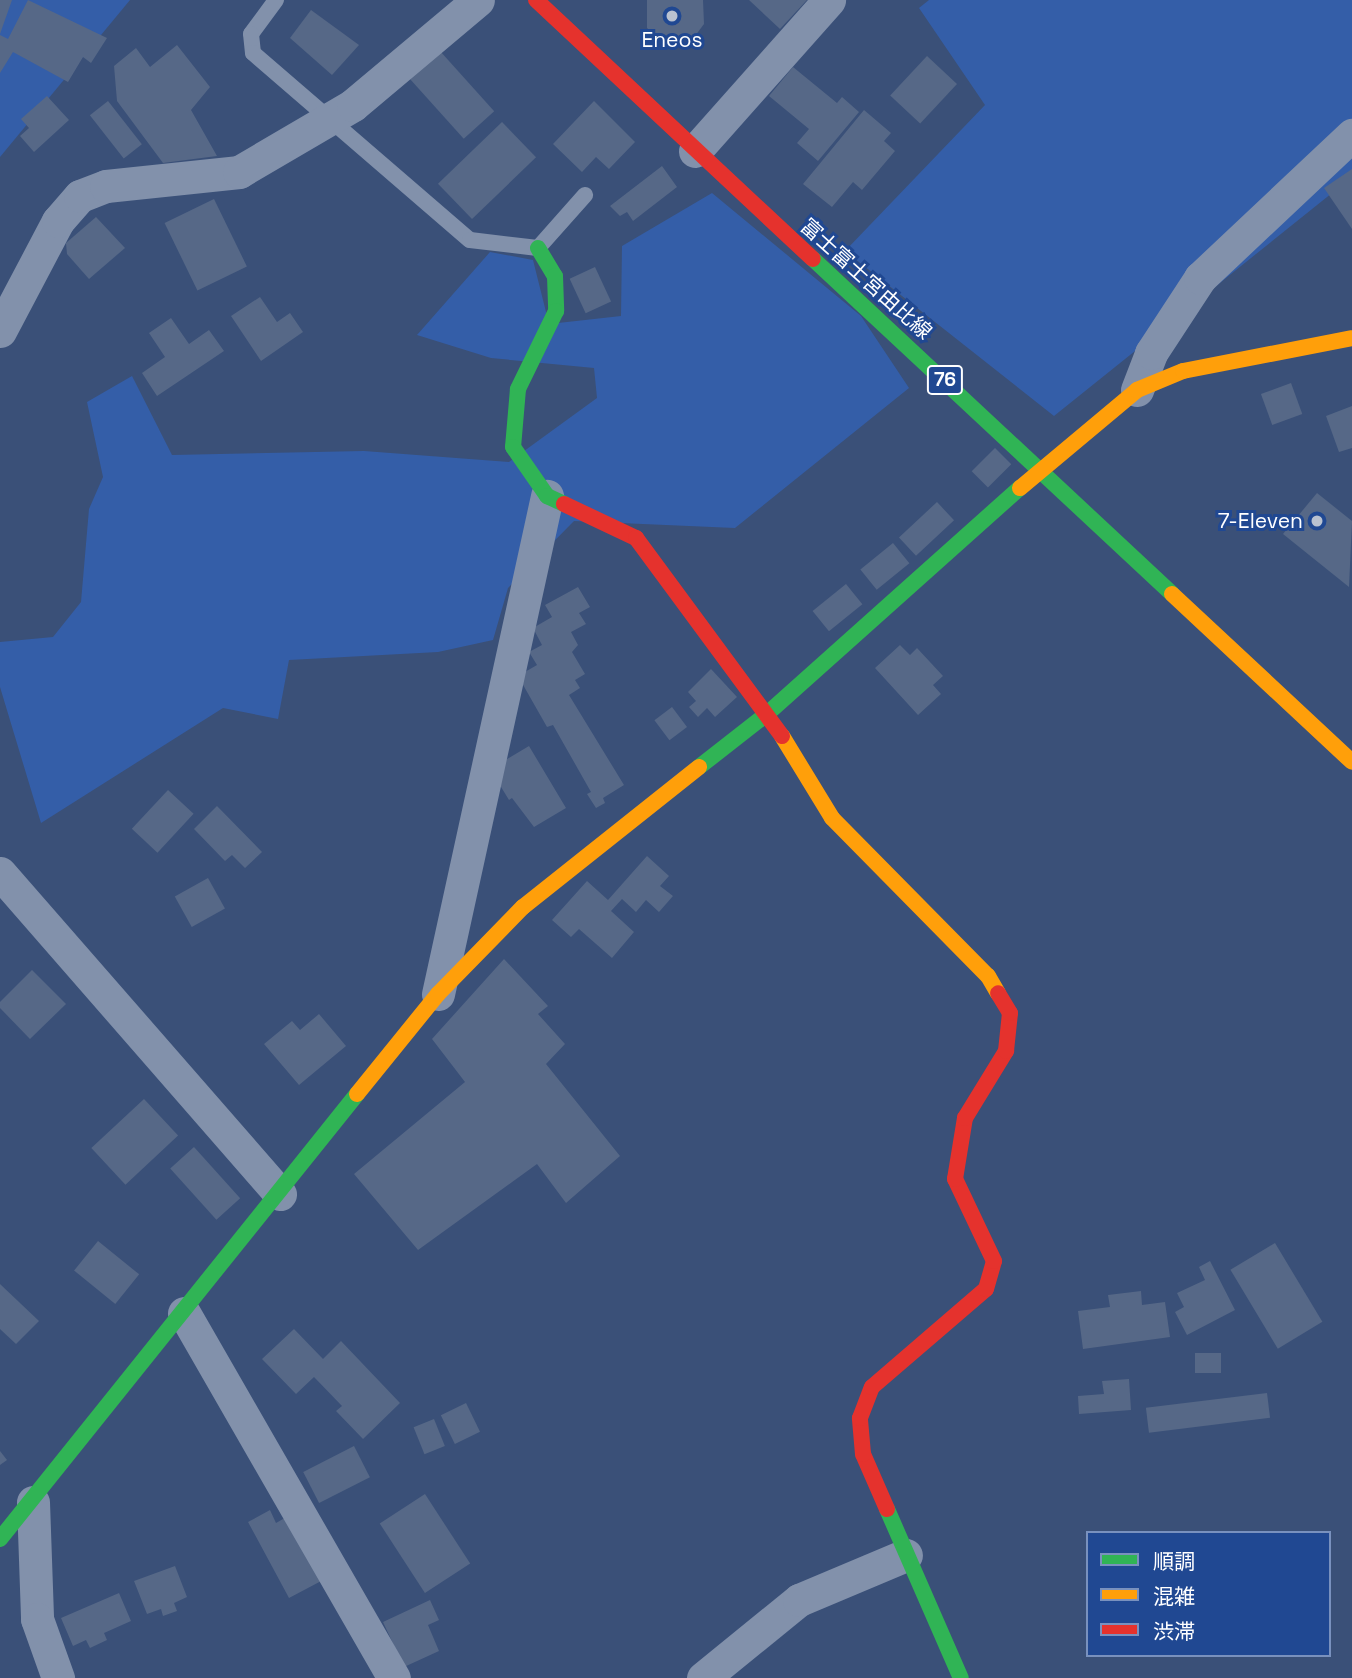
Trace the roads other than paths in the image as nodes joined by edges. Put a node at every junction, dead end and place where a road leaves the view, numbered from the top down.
1 (276, 0) edge
2 (478, 0) edge
3 (536, 0) edge
4 (829, 0) edge
5 (328, 121) junction
6 (1352, 135) edge
7 (695, 151) junction
8 (584, 195) dead end
9 (538, 248) junction
10 (0, 331) edge
11 (1352, 338) edge
12 (1137, 390) junction
13 (1044, 470) junction
14 (547, 496) junction
15 (768, 713) junction
16 (1352, 762) edge
17 (0, 873) edge
18 (438, 993) junction
19 (280, 1194) junction
20 (184, 1313) junction
21 (33, 1502) junction
22 (0, 1539) edge
23 (906, 1555) junction
24 (58, 1678) edge
25 (394, 1678) edge
26 (703, 1678) edge
27 (961, 1678) edge

1 - 5 lane
2 - 5 street
3 - 7 street, 富士富士宮由比線 / 76
4 - 7 street
5 - 9 lane
5 - 10 street
6 - 12 street
7 - 13 street, 富士富士宮由比線 / 76
8 - 9 lane
9 - 14 street
11 - 12 street
12 - 13 street
13 - 15 street
13 - 16 street, 富士富士宮由比線 / 76
14 - 15 street
14 - 18 street
15 - 18 street
15 - 23 street
17 - 19 street
18 - 19 street
19 - 20 street
20 - 21 street
20 - 25 street
21 - 22 street
21 - 24 street
23 - 26 street
23 - 27 street

